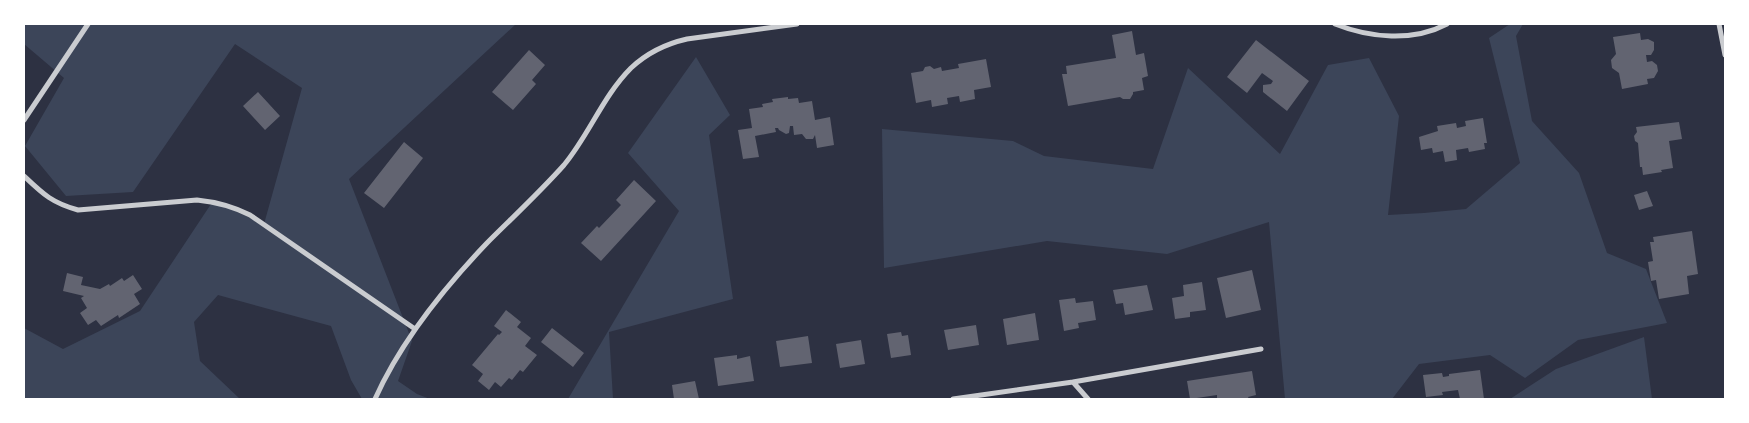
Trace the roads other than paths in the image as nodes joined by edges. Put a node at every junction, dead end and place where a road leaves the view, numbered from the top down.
1 (88, 24) edge
2 (797, 24) edge
3 (1335, 24) edge
4 (1447, 24) edge
5 (1719, 24) edge
6 (1725, 55) edge
7 (24, 120) edge
8 (24, 176) edge
9 (415, 329) junction
10 (1261, 349) dead end
11 (1073, 382) junction
12 (376, 399) edge
13 (953, 399) edge
14 (1088, 399) edge

1 - 7 street
2 - 9 street
3 - 4 street
5 - 6 street
8 - 9 street
9 - 12 street
10 - 11 street
11 - 13 street
11 - 14 street

